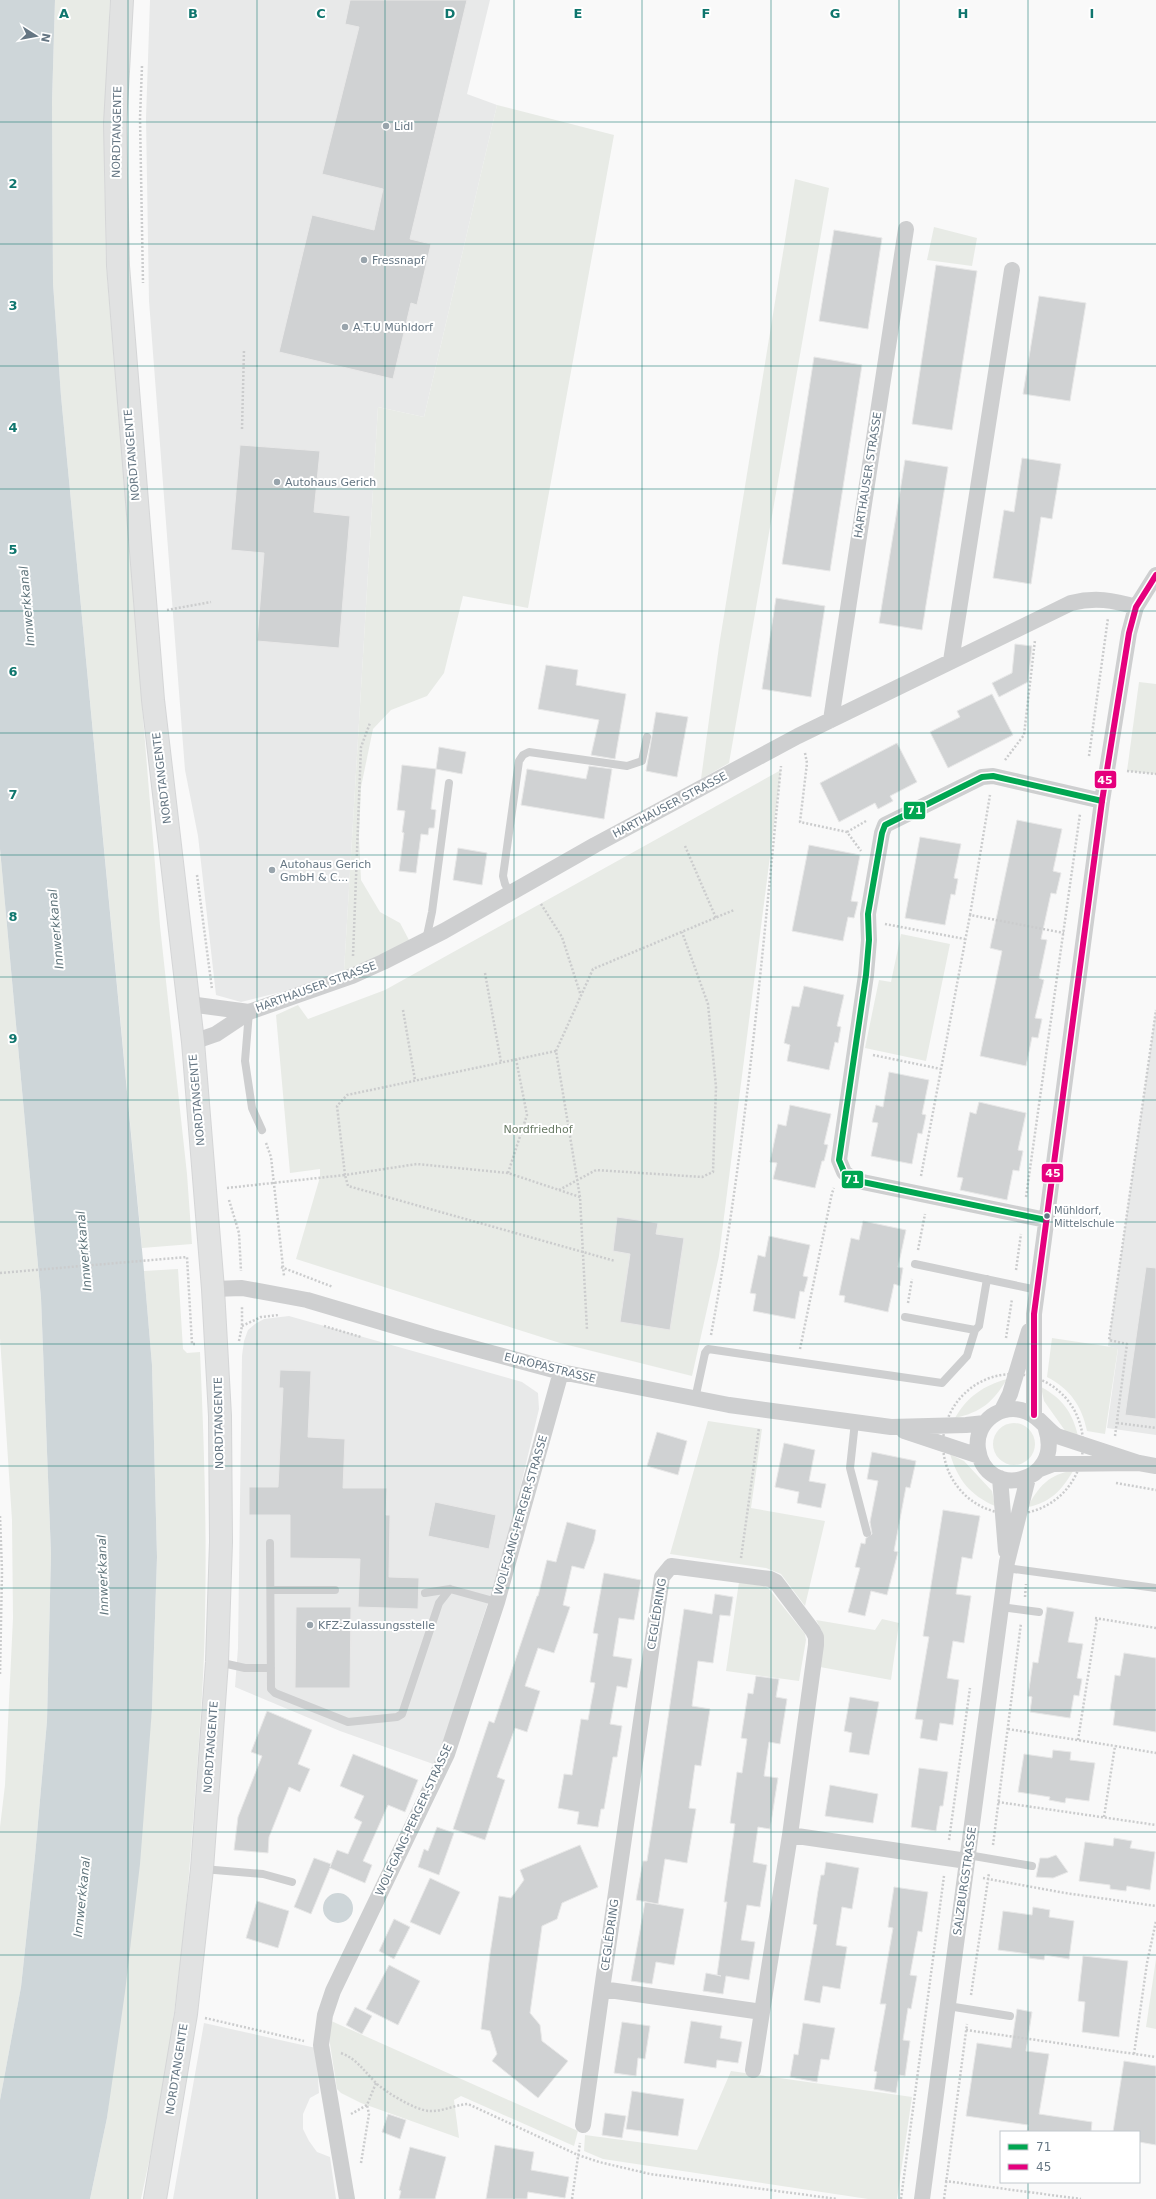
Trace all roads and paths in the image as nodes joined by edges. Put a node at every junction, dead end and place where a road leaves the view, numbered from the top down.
1 (122, 0) edge
2 (142, 63) dead end
3 (906, 229) dead end
4 (1012, 270) dead end
5 (143, 285) dead end
6 (244, 350) dead end
7 (242, 429) dead end
8 (1156, 575) edge
9 (1114, 600) junction
10 (166, 602) dead end
11 (211, 602) dead end
12 (1136, 607) junction
13 (167, 610) junction
14 (168, 618) dead end
15 (1038, 619) junction
16 (951, 662) junction
17 (831, 720) junction
18 (370, 723) dead end
19 (647, 737) dead end
20 (784, 744) junction
21 (805, 751) dead end
22 (1088, 760) dead end
23 (1127, 771) dead end
24 (1156, 774) edge
25 (993, 776) junction
26 (449, 784) dead end
27 (1082, 796) junction
28 (1102, 801) junction
29 (685, 846) dead end
30 (196, 868) dead end
31 (875, 870) junction
32 (510, 893) junction
33 (541, 904) dead end
34 (734, 910) dead end
35 (970, 915) junction
36 (716, 918) junction
37 (868, 920) junction
38 (682, 932) junction
39 (1064, 932) junction
40 (965, 939) junction
41 (426, 940) junction
42 (485, 973) dead end
43 (352, 976) junction
44 (581, 996) junction
45 (189, 1004) junction
46 (214, 1008) junction
47 (403, 1010) dead end
48 (1156, 1010) edge
49 (249, 1012) junction
50 (193, 1042) junction
51 (556, 1051) junction
52 (855, 1051) junction
53 (516, 1059) junction
54 (501, 1062) junction
55 (941, 1069) junction
56 (415, 1080) junction
57 (262, 1130) joint
58 (844, 1172) junction
59 (508, 1173) junction
60 (345, 1175) junction
61 (227, 1181) dead end
62 (577, 1181) junction
63 (272, 1182) junction
64 (227, 1188) junction
65 (558, 1190) junction
66 (228, 1193) dead end
67 (924, 1195) junction
68 (580, 1197) junction
69 (228, 1198) dead end
70 (1024, 1215) junction
71 (1046, 1220) junction
72 (583, 1253) junction
73 (168, 1258) dead end
74 (615, 1261) dead end
75 (915, 1264) junction
76 (0, 1274) edge
77 (987, 1279) junction
78 (1014, 1285) junction
79 (242, 1288) junction
80 (213, 1289) junction
81 (1038, 1290) junction
82 (288, 1296) junction
83 (283, 1314) dead end
84 (1034, 1314) junction
85 (905, 1317) joint
86 (320, 1325) dead end
87 (242, 1326) dead end
88 (587, 1330) dead end
89 (974, 1330) junction
90 (365, 1338) dead end
91 (1005, 1344) dead end
92 (708, 1349) junction
93 (798, 1362) junction
94 (1001, 1367) dead end
95 (561, 1372) junction
96 (1017, 1373) junction
97 (1000, 1374) junction
98 (1035, 1376) junction
99 (694, 1399) junction
100 (762, 1410) junction
101 (1002, 1410) junction
102 (1034, 1415) junction
103 (855, 1422) junction
104 (985, 1423) junction
105 (1116, 1423) junction
106 (946, 1425) junction
107 (891, 1427) junction
108 (1156, 1428) edge
109 (1046, 1429) junction
110 (1114, 1441) dead end
111 (943, 1442) junction
112 (1084, 1444) junction
113 (979, 1456) junction
114 (1139, 1463) junction
115 (1081, 1464) junction
116 (1156, 1466) edge
117 (1034, 1473) junction
118 (1000, 1478) junction
119 (1003, 1514) junction
120 (1020, 1514) junction
121 (0, 1516) edge
122 (867, 1533) dead end
123 (270, 1543) dead end
124 (1006, 1565) junction
125 (739, 1574) junction
126 (1156, 1588) edge
127 (450, 1589) junction
128 (271, 1590) junction
129 (335, 1590) dead end
130 (425, 1593) dead end
131 (497, 1602) junction
132 (1001, 1607) junction
133 (1039, 1612) dead end
134 (1156, 1628) edge
135 (217, 1662) junction
136 (271, 1668) junction
137 (0, 1675) edge
138 (1008, 1729) dead end
139 (1078, 1740) junction
140 (1115, 1746) junction
141 (1156, 1753) edge
142 (998, 1802) dead end
143 (1104, 1817) junction
144 (1156, 1825) edge
145 (790, 1835) junction
146 (967, 1864) junction
147 (1032, 1866) dead end
148 (202, 1869) junction
149 (292, 1882) dead end
150 (1156, 1906) edge
151 (1156, 1920) edge
152 (602, 1988) junction
153 (948, 2006) junction
154 (762, 2012) junction
155 (186, 2014) junction
156 (1010, 2016) dead end
157 (945, 2027) junction
158 (321, 2045) junction
159 (1134, 2054) junction
160 (1156, 2057) edge
161 (753, 2070) dead end
162 (376, 2084) junction
163 (367, 2105) junction
164 (334, 2124) junction
165 (583, 2125) joint
166 (578, 2155) junction
167 (360, 2168) dead end
168 (925, 2178) junction
169 (155, 2199) edge
170 (347, 2199) edge
171 (572, 2199) edge
172 (837, 2199) edge
173 (922, 2199) edge
174 (1081, 2199) edge

1 - 45 main road, NORDTANGENTE
2 - 5 path
3 - 17 street, HARTHAUSER STRASSE
4 - 16 street
6 - 7 path
8 - 12 street
9 - 12 street, HARTHAUSER STRASSE
9 - 15 street, HARTHAUSER STRASSE
9 - 22 path
10 - 13 path
11 - 13 path
12 - 28 street
13 - 14 path
15 - 16 street, HARTHAUSER STRASSE
15 - 25 path
16 - 17 street, HARTHAUSER STRASSE
17 - 20 street, HARTHAUSER STRASSE
18 - 43 path
19 - 32 lane
20 - 32 street, HARTHAUSER STRASSE
20 - 92 path
21 - 31 path
23 - 24 path
25 - 27 street
25 - 31 street
25 - 35 path
26 - 41 lane
27 - 28 street
27 - 39 path
28 - 71 street
29 - 36 path
30 - 46 path
31 - 37 street
32 - 41 street, HARTHAUSER STRASSE
33 - 44 path
34 - 36 path
35 - 39 path
35 - 40 path
36 - 38 path
37 - 40 path
37 - 52 street
38 - 44 path
38 - 62 path
39 - 70 path
40 - 55 path
41 - 43 street, HARTHAUSER STRASSE
42 - 54 path
43 - 49 street, HARTHAUSER STRASSE
44 - 51 path
45 - 46 street, HARTHAUSER STRASSE
45 - 50 main road, NORDTANGENTE
46 - 49 street, HARTHAUSER STRASSE
47 - 56 path
48 - 105 path
49 - 50 street, HARTHAUSER STRASSE
49 - 57 lane
50 - 80 main road, NORDTANGENTE
51 - 53 path
51 - 62 path
52 - 55 path
52 - 58 street
53 - 54 path
53 - 59 path
54 - 56 path
55 - 67 path
56 - 60 path
57 - 63 path
58 - 67 street
58 - 93 path
59 - 60 path
59 - 65 path
60 - 63 path
60 - 72 path
61 - 64 path
62 - 65 path
62 - 68 path
63 - 64 path
63 - 82 path
64 - 66 path
65 - 68 path
67 - 70 street
67 - 75 path
68 - 72 path
69 - 79 path
70 - 71 street
70 - 78 path
71 - 81 street
72 - 74 path
72 - 88 path
73 - 76 path
75 - 77 lane
75 - 85 path
77 - 78 lane
77 - 89 lane
78 - 81 lane
78 - 91 path
79 - 80 street, EUROPASTRASSE
79 - 82 street, EUROPASTRASSE
80 - 135 main road, NORDTANGENTE
81 - 84 street
82 - 95 street, EUROPASTRASSE
83 - 87 path
84 - 96 street
84 - 98 street
85 - 89 lane
86 - 90 path
89 - 93 lane
92 - 93 lane
92 - 99 lane
94 - 97 path
95 - 99 street, EUROPASTRASSE
95 - 131 street, WOLFGANG-PERGER-STRASSE
96 - 97 path
96 - 98 path
96 - 101 street
97 - 106 path
98 - 102 street
98 - 112 path
99 - 100 street, EUROPASTRASSE
100 - 103 street, EUROPASTRASSE
100 - 125 path
101 - 102 street
101 - 104 street
102 - 109 street
103 - 107 street, EUROPASTRASSE
103 - 122 lane
104 - 106 street, EUROPASTRASSE
104 - 113 street
105 - 108 path
105 - 110 path
106 - 107 street, EUROPASTRASSE
106 - 111 path
107 - 111 street, EUROPASTRASSE
109 - 112 street
109 - 117 street
111 - 113 street, EUROPASTRASSE
111 - 119 path
112 - 114 street
112 - 115 path
113 - 118 street
114 - 115 street
114 - 116 street
115 - 117 street
115 - 120 path
117 - 118 street
117 - 120 street, SALZBURGSTRASSE
118 - 119 street, SALZBURGSTRASSE
119 - 120 path
119 - 124 street, SALZBURGSTRASSE
120 - 124 street, SALZBURGSTRASSE
121 - 137 path
123 - 128 lane
124 - 126 lane
124 - 132 street, SALZBURGSTRASSE
125 - 145 street, CEGLÉDRING
125 - 152 street, CEGLÉDRING
127 - 130 lane
127 - 131 lane
127 - 136 lane
128 - 129 lane
128 - 136 lane
131 - 158 street, WOLFGANG-PERGER-STRASSE
132 - 133 lane
132 - 146 street, SALZBURGSTRASSE
134 - 139 path
135 - 136 lane
135 - 148 main road, NORDTANGENTE
138 - 139 path
139 - 140 path
140 - 141 path
140 - 143 path
142 - 143 path
143 - 144 path
145 - 146 street
145 - 154 street, CEGLÉDRING
146 - 147 lane
146 - 150 path
146 - 153 street, SALZBURGSTRASSE
148 - 149 lane
148 - 155 main road, NORDTANGENTE
151 - 159 path
152 - 154 street
152 - 165 street, CEGLÉDRING
153 - 156 lane
153 - 157 street, SALZBURGSTRASSE
154 - 161 street, CEGLÉDRING
155 - 158 path
155 - 169 main road, NORDTANGENTE
157 - 159 path
157 - 168 street, SALZBURGSTRASSE
158 - 162 path
158 - 164 street, WOLFGANG-PERGER-STRASSE
159 - 160 path
162 - 163 path
162 - 166 path
163 - 164 path
163 - 167 path
164 - 170 street, WOLFGANG-PERGER-STRASSE
165 - 166 path
166 - 171 path
166 - 172 path
168 - 173 street, SALZBURGSTRASSE
168 - 174 path

